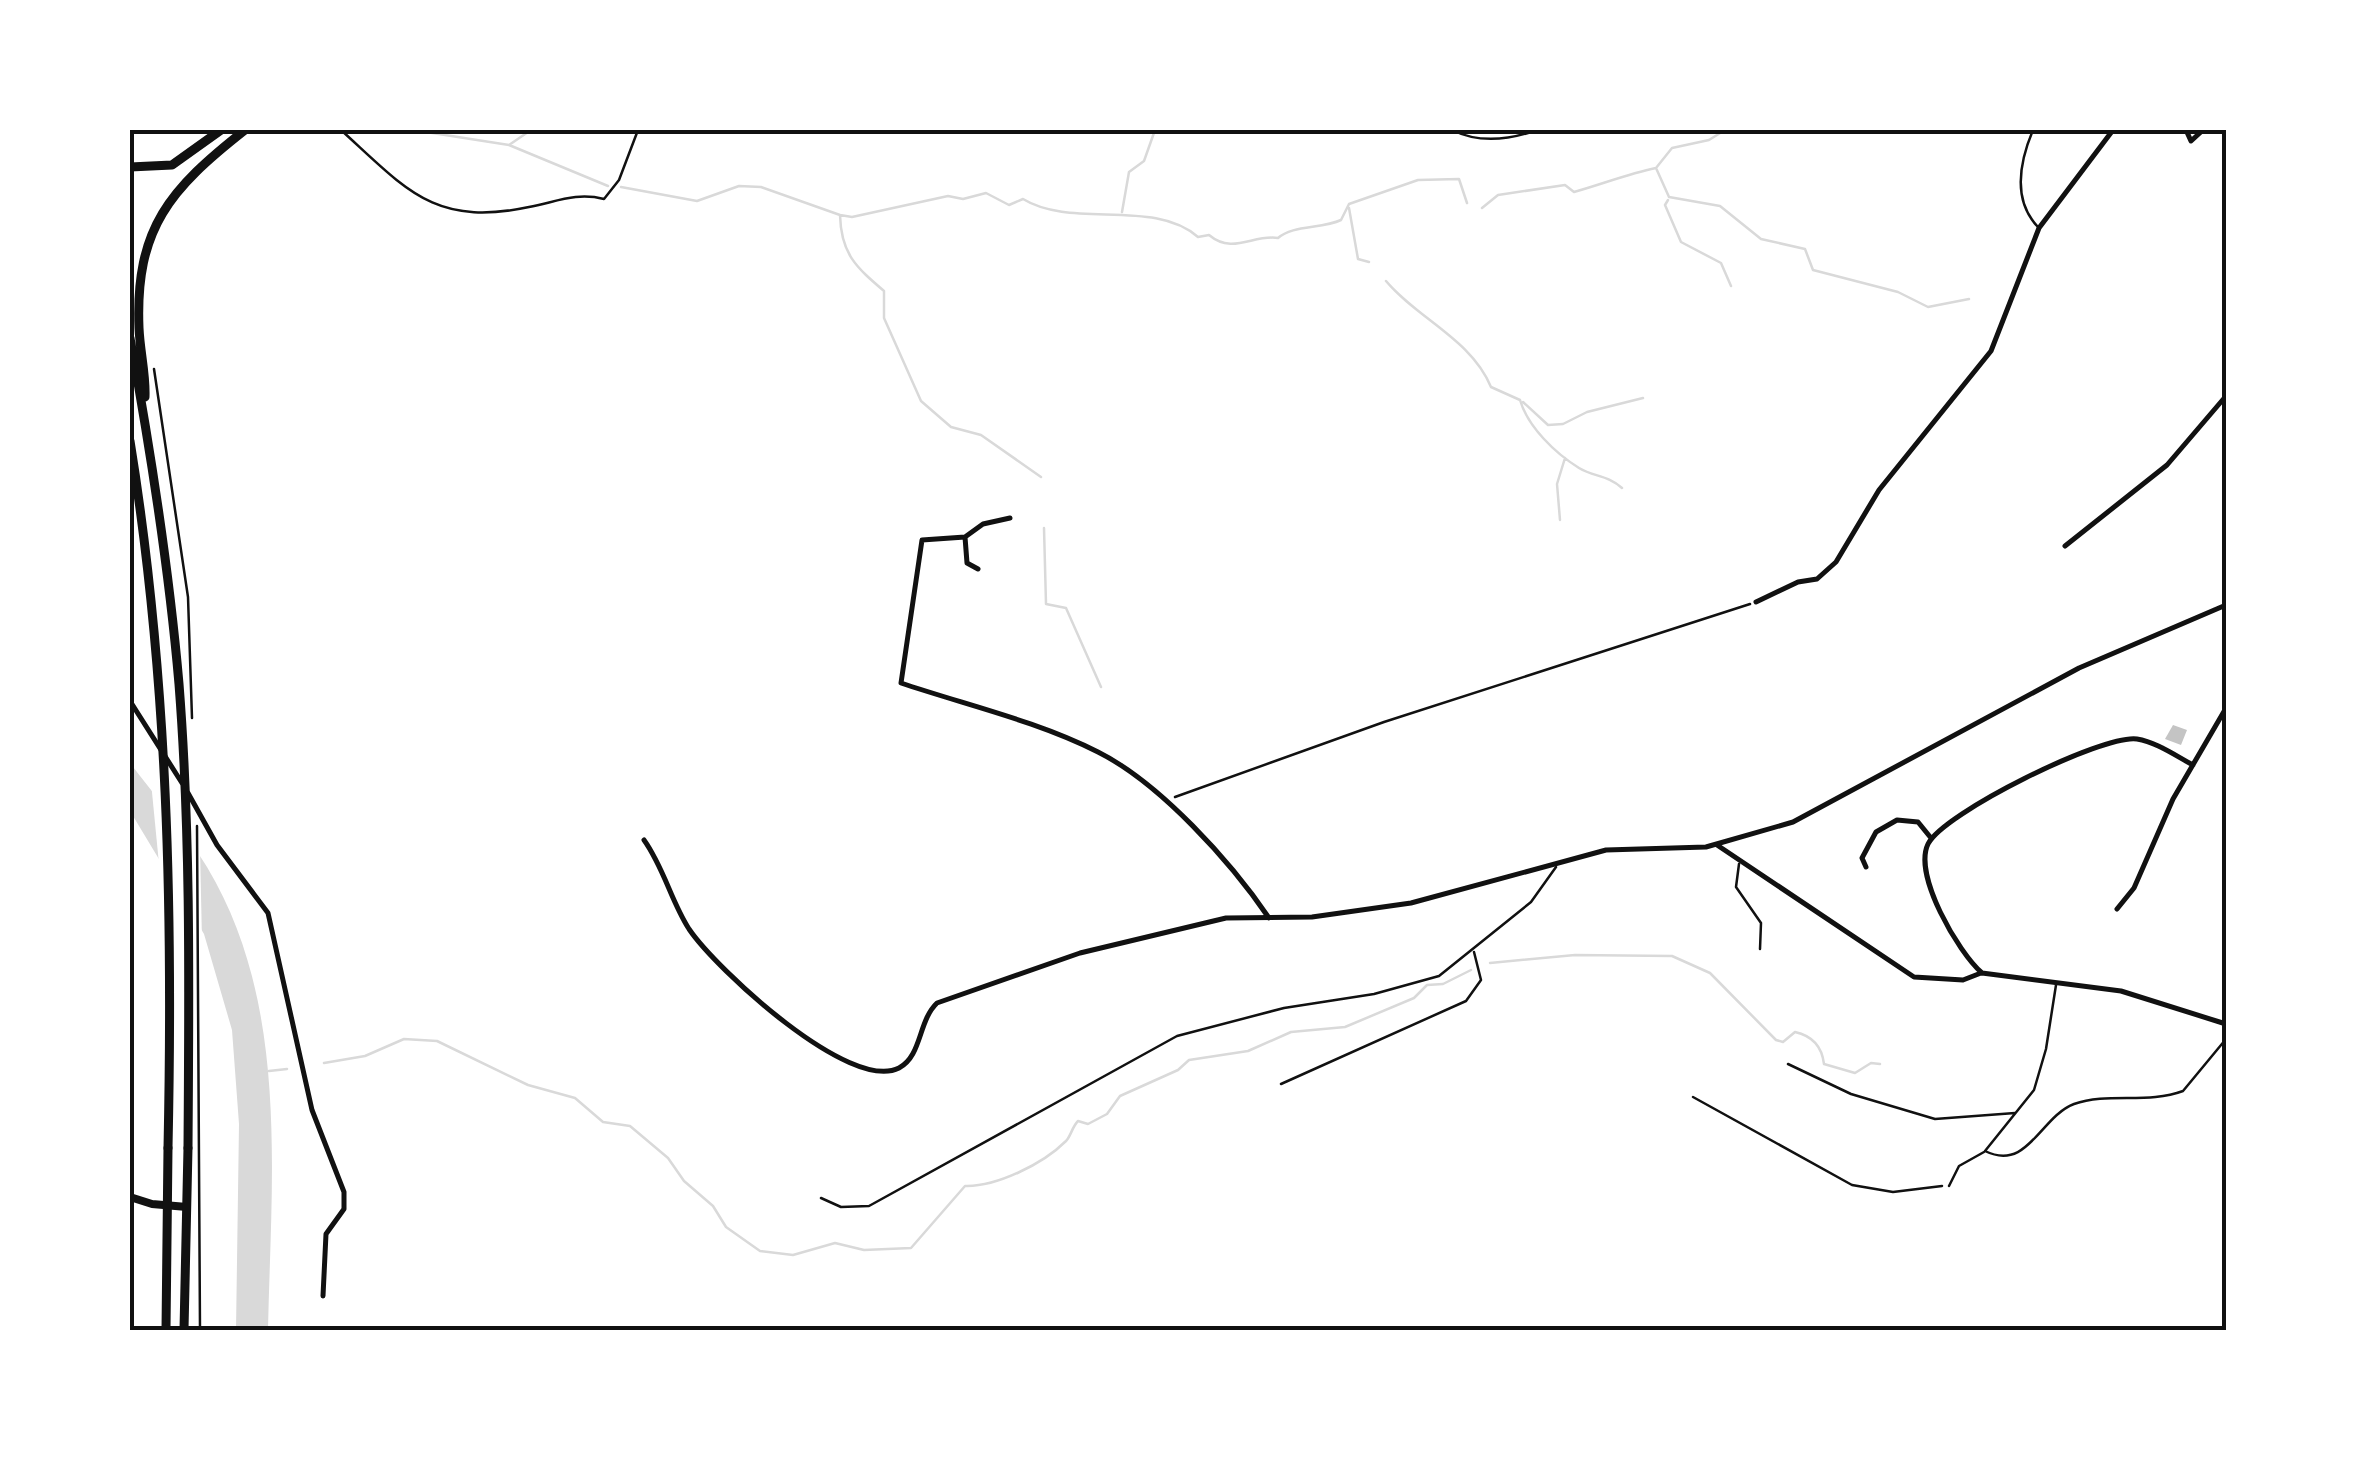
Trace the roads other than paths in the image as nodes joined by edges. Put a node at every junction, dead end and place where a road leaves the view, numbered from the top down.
1 (221, 130) edge
2 (245, 130) edge
3 (341, 130) edge
4 (638, 130) edge
5 (1452, 130) edge
6 (1537, 130) edge
7 (2033, 130) edge
8 (2113, 130) edge
9 (2186, 130) edge
10 (2202, 130) edge
11 (130, 167) edge
12 (2039, 228) junction
13 (130, 338) edge
14 (2226, 396) edge
15 (145, 420) junction
16 (130, 440) edge
17 (130, 480) edge
18 (140, 508) junction
19 (1010, 518) dead end
20 (965, 536) junction
21 (2065, 546) dead end
22 (978, 569) dead end
23 (1756, 602) road end
24 (2226, 605) edge
25 (130, 701) edge
26 (2226, 708) edge
27 (2192, 765) junction
28 (1932, 838) junction
29 (644, 840) dead end
30 (1717, 846) junction
31 (1558, 864) junction
32 (1739, 864) junction
33 (1866, 867) dead end
34 (2116, 909) dead end
35 (1270, 918) junction
36 (1760, 950) dead end
37 (1474, 951) junction
38 (1982, 973) junction
39 (2056, 984) junction
40 (2226, 1024) edge
41 (2226, 1039) edge
42 (1788, 1064) dead end
43 (1281, 1084) dead end
44 (2018, 1112) junction
45 (1985, 1151) junction
46 (1948, 1186) road end
47 (130, 1196) edge
48 (821, 1198) dead end
49 (167, 1206) junction
50 (186, 1207) junction
51 (323, 1296) dead end
52 (166, 1330) edge
53 (184, 1330) edge

1 - 11 main road
2 - 15 main road
3 - 4 lane
5 - 6 lane
7 - 12 lane
8 - 12 street
9 - 10 street
12 - 23 street
13 - 15 main road
14 - 21 street
15 - 50 main road
16 - 18 main road
17 - 18 main road
18 - 49 main road
19 - 20 street
20 - 22 street
20 - 35 street
24 - 30 street
25 - 51 street
26 - 27 street
27 - 28 street
27 - 34 street
28 - 33 street
28 - 38 street
29 - 35 street
30 - 31 street
30 - 32 street
31 - 35 street
31 - 37 lane
32 - 36 lane
32 - 38 street
37 - 43 lane
37 - 48 lane
38 - 39 street
39 - 40 street
39 - 44 lane
41 - 45 lane
42 - 44 lane
44 - 45 lane
45 - 46 lane
47 - 49 main road
49 - 50 main road
49 - 52 main road
50 - 53 main road

